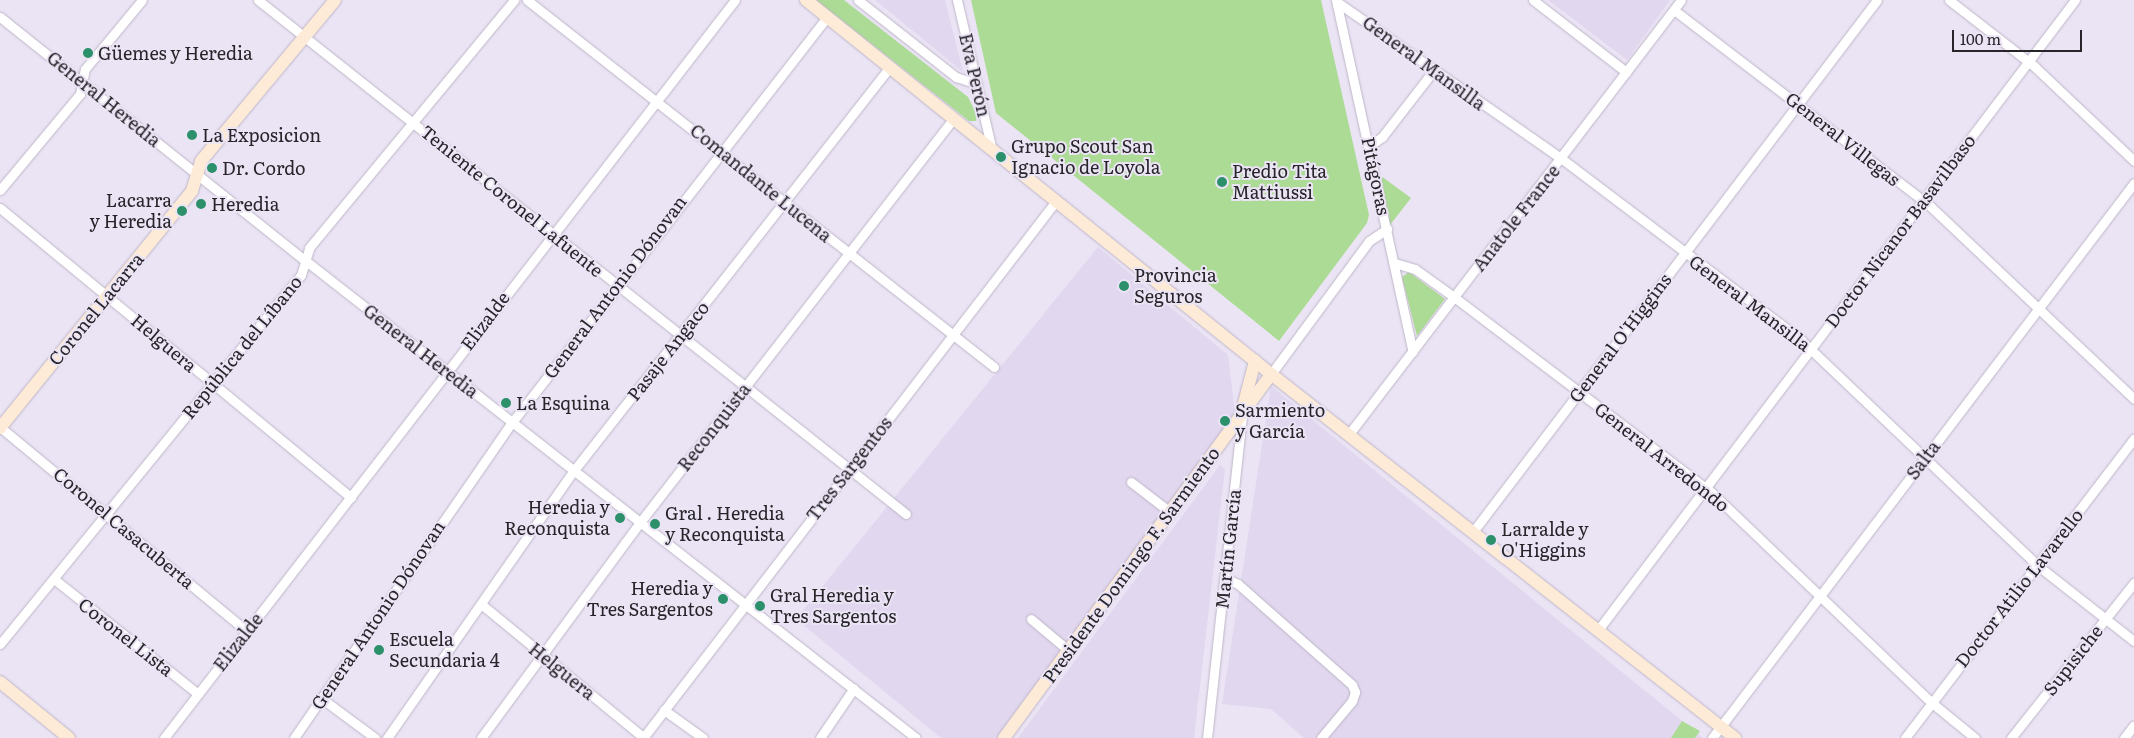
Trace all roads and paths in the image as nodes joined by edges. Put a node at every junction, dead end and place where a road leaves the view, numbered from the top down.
1 (142, 0) edge
2 (258, 0) edge
3 (335, 0) edge
4 (514, 0) edge
5 (527, 0) edge
6 (734, 0) edge
7 (806, 0) edge
8 (858, 0) edge
9 (957, 0) edge
10 (1533, 0) edge
11 (1681, 0) edge
12 (1877, 0) edge
13 (1949, 0) edge
14 (2075, 0) edge
15 (1336, 1) edge
16 (1674, 10) junction
17 (0, 17) edge
18 (827, 17) junction
19 (305, 36) junction
20 (2028, 61) junction
21 (889, 68) junction
22 (1434, 70) junction
23 (1626, 72) junction
24 (82, 81) junction
25 (977, 84) junction
26 (657, 99) junction
27 (1798, 104) junction
28 (953, 119) junction
29 (414, 123) junction
30 (1369, 146) junction
31 (720, 151) junction
32 (992, 151) junction
33 (1562, 159) junction
34 (2134, 161) edge
35 (199, 176) junction
36 (2134, 183) edge
37 (0, 190) edge
38 (1922, 200) junction
39 (1056, 201) junction
40 (785, 203) junction
41 (0, 208) edge
42 (1387, 228) junction
43 (553, 233) junction
44 (849, 254) junction
45 (1684, 254) junction
46 (306, 261) junction
47 (1395, 263) junction
48 (617, 285) junction
49 (107, 295) junction
50 (1454, 296) junction
51 (2038, 310) junction
52 (681, 336) junction
53 (952, 336) junction
54 (1811, 348) junction
55 (1412, 352) junction
56 (1255, 360) junction
57 (994, 367) dead end
58 (1274, 371) junction
59 (447, 372) junction
60 (212, 384) junction
61 (745, 388) junction
62 (1580, 393) junction
63 (2134, 399) edge
64 (1242, 414) junction
65 (513, 421) junction
66 (0, 427) edge
67 (1349, 434) junction
68 (2134, 439) edge
69 (1925, 456) junction
70 (574, 469) junction
71 (848, 469) junction
72 (1131, 482) dead end
73 (1704, 487) junction
74 (351, 497) junction
75 (1170, 512) junction
76 (107, 514) junction
77 (906, 514) dead end
78 (641, 521) junction
79 (1472, 533) junction
80 (2037, 565) junction
81 (1225, 578) junction
82 (54, 579) junction
83 (2134, 583) edge
84 (1820, 596) junction
85 (746, 602) junction
86 (480, 604) junction
87 (2106, 618) junction
88 (1030, 619) dead end
89 (247, 630) junction
90 (1598, 630) junction
91 (2134, 641) edge
92 (0, 644) edge
93 (1068, 650) junction
94 (543, 654) junction
95 (0, 682) edge
96 (854, 688) junction
97 (198, 694) junction
98 (321, 698) junction
99 (1932, 702) junction
100 (664, 710) junction
101 (2134, 725) edge
102 (1720, 727) junction
103 (69, 738) edge
104 (164, 738) edge
105 (294, 738) edge
106 (375, 738) edge
107 (387, 738) edge
108 (481, 738) edge
109 (644, 738) edge
110 (702, 738) edge
111 (820, 738) edge
112 (916, 738) edge
113 (1004, 738) edge
114 (1207, 738) edge
115 (1321, 738) edge
116 (1712, 738) edge
117 (1735, 738) edge
118 (1905, 738) edge
119 (1975, 738) edge
120 (2011, 738) edge
121 (2124, 738) edge

1 - 24 street
2 - 19 street, Teniente Coronel Lafuente
3 - 19 main road, Coronel Lacarra
4 - 29 street, República del Líbano
5 - 26 street, Comandante Lucena
6 - 26 street, Elizalde
7 - 18 main road
8 - 25 street
9 - 25 street, Eva Perón
10 - 23 street
11 - 16 street, Anatole France
12 - 27 street, General O'Higgins
13 - 20 street
14 - 20 street, Doctor Nicanor Basavilbaso
15 - 22 street, General Mansilla
15 - 30 street, Pitágoras
16 - 23 street, Anatole France
16 - 27 street, General Villegas
17 - 24 street, General Heredia
18 - 21 main road
18 - 31 street, General Antonio Dónovan
19 - 29 street, Teniente Coronel Lafuente
19 - 35 main road, Coronel Lacarra
20 - 34 street
20 - 38 street, Doctor Nicanor Basavilbaso
21 - 28 main road
21 - 40 street, Pasaje Angaco
22 - 30 street
22 - 33 street, General Mansilla
23 - 33 street, Anatole France
24 - 35 street, General Heredia
24 - 37 street
25 - 32 street, Eva Perón
26 - 31 street, Comandante Lucena
26 - 43 street, Elizalde
27 - 38 street, General Villegas
27 - 45 street, General O'Higgins
28 - 32 main road
28 - 44 street, Reconquista
29 - 43 street, Teniente Coronel Lafuente
29 - 46 street, República del Líbano
30 - 42 street, Pitágoras
31 - 40 street, Comandante Lucena
31 - 48 street, General Antonio Dónovan
32 - 39 main road
33 - 45 street, General Mansilla
33 - 50 street, Anatole France
35 - 46 street, General Heredia
35 - 49 main road, Coronel Lacarra
36 - 51 street, Salta
38 - 51 street, General Villegas
38 - 54 street, Doctor Nicanor Basavilbaso
39 - 53 street, Tres Sargentos
39 - 56 main road
40 - 44 street, Comandante Lucena
40 - 52 street, Pasaje Angaco
41 - 49 street, Helguera
42 - 47 street, Pitágoras
42 - 58 street, Presidente Domingo F. Sarmiento
43 - 48 street, Teniente Coronel Lafuente
43 - 59 street, Elizalde
44 - 53 street, Comandante Lucena
44 - 61 street, Reconquista
45 - 54 street, General Mansilla
45 - 62 street, General O'Higgins
46 - 59 street, General Heredia
46 - 60 street, República del Líbano
47 - 50 street, General Arredondo
47 - 55 street, Pitágoras
48 - 52 street, Teniente Coronel Lafuente
48 - 65 street, General Antonio Dónovan
49 - 60 street, Helguera
49 - 66 main road, Coronel Lacarra
50 - 55 street, Anatole France
50 - 62 street, General Arredondo
51 - 63 street, General Villegas
51 - 69 street, Salta
52 - 61 street, Teniente Coronel Lafuente
52 - 70 street, Pasaje Angaco
53 - 57 street, Comandante Lucena
53 - 71 street, Tres Sargentos
54 - 69 street, General Mansilla
54 - 73 street, Doctor Nicanor Basavilbaso
55 - 67 street, Anatole France
56 - 58 main road
56 - 64 main road, Martín García
58 - 64 main road, Presidente Domingo F. Sarmiento
58 - 67 main road
59 - 65 street, General Heredia
59 - 74 street, Elizalde
60 - 74 street, Helguera
60 - 76 street, República del Líbano
61 - 71 street, Teniente Coronel Lafuente
61 - 78 street, Reconquista
62 - 73 street, General Arredondo
62 - 79 street, General O'Higgins
64 - 75 main road, Presidente Domingo F. Sarmiento
64 - 81 street, Martín García
65 - 70 street, General Heredia
65 - 98 street, General Antonio Dónovan
66 - 76 street, Coronel Casacuberta
67 - 79 main road
68 - 80 street, Doctor Atilio Lavarello
69 - 80 street, General Mansilla
69 - 84 street, Salta
70 - 78 street, General Heredia
70 - 86 street, Pasaje Angaco
71 - 77 street, Teniente Coronel Lafuente
71 - 85 street, Tres Sargentos
72 - 75 street
73 - 84 street, General Arredondo
73 - 90 street, Doctor Nicanor Basavilbaso
74 - 89 street, Elizalde
75 - 93 main road, Presidente Domingo F. Sarmiento
76 - 82 street, República del Líbano
76 - 89 street, Coronel Casacuberta
78 - 85 street, General Heredia
78 - 94 street, Reconquista
79 - 90 main road
80 - 87 street, General Mansilla
80 - 99 street, Doctor Atilio Lavarello
81 - 114 street, Martín García
81 - 115 street
82 - 92 street, República del Líbano
82 - 97 street, Coronel Lista
83 - 87 street, Supisiche
84 - 99 street, General Arredondo
84 - 102 street, Salta
85 - 96 street, General Heredia
85 - 100 street, Tres Sargentos
86 - 94 street, Helguera
86 - 107 street, Pasaje Angaco
87 - 91 street, General Mansilla
87 - 120 street, Supisiche
88 - 93 street
89 - 97 street, Elizalde
90 - 102 main road
93 - 113 main road, Presidente Domingo F. Sarmiento
94 - 108 street, Reconquista
94 - 109 street, Helguera
95 - 103 main road
96 - 111 street
96 - 112 street, General Heredia
97 - 104 street, Elizalde
98 - 105 street, General Antonio Dónovan
98 - 106 street
99 - 118 street, Doctor Atilio Lavarello
99 - 119 street, General Arredondo
100 - 109 street, Tres Sargentos
100 - 110 street
101 - 121 street
102 - 116 street, Salta
102 - 117 main road

